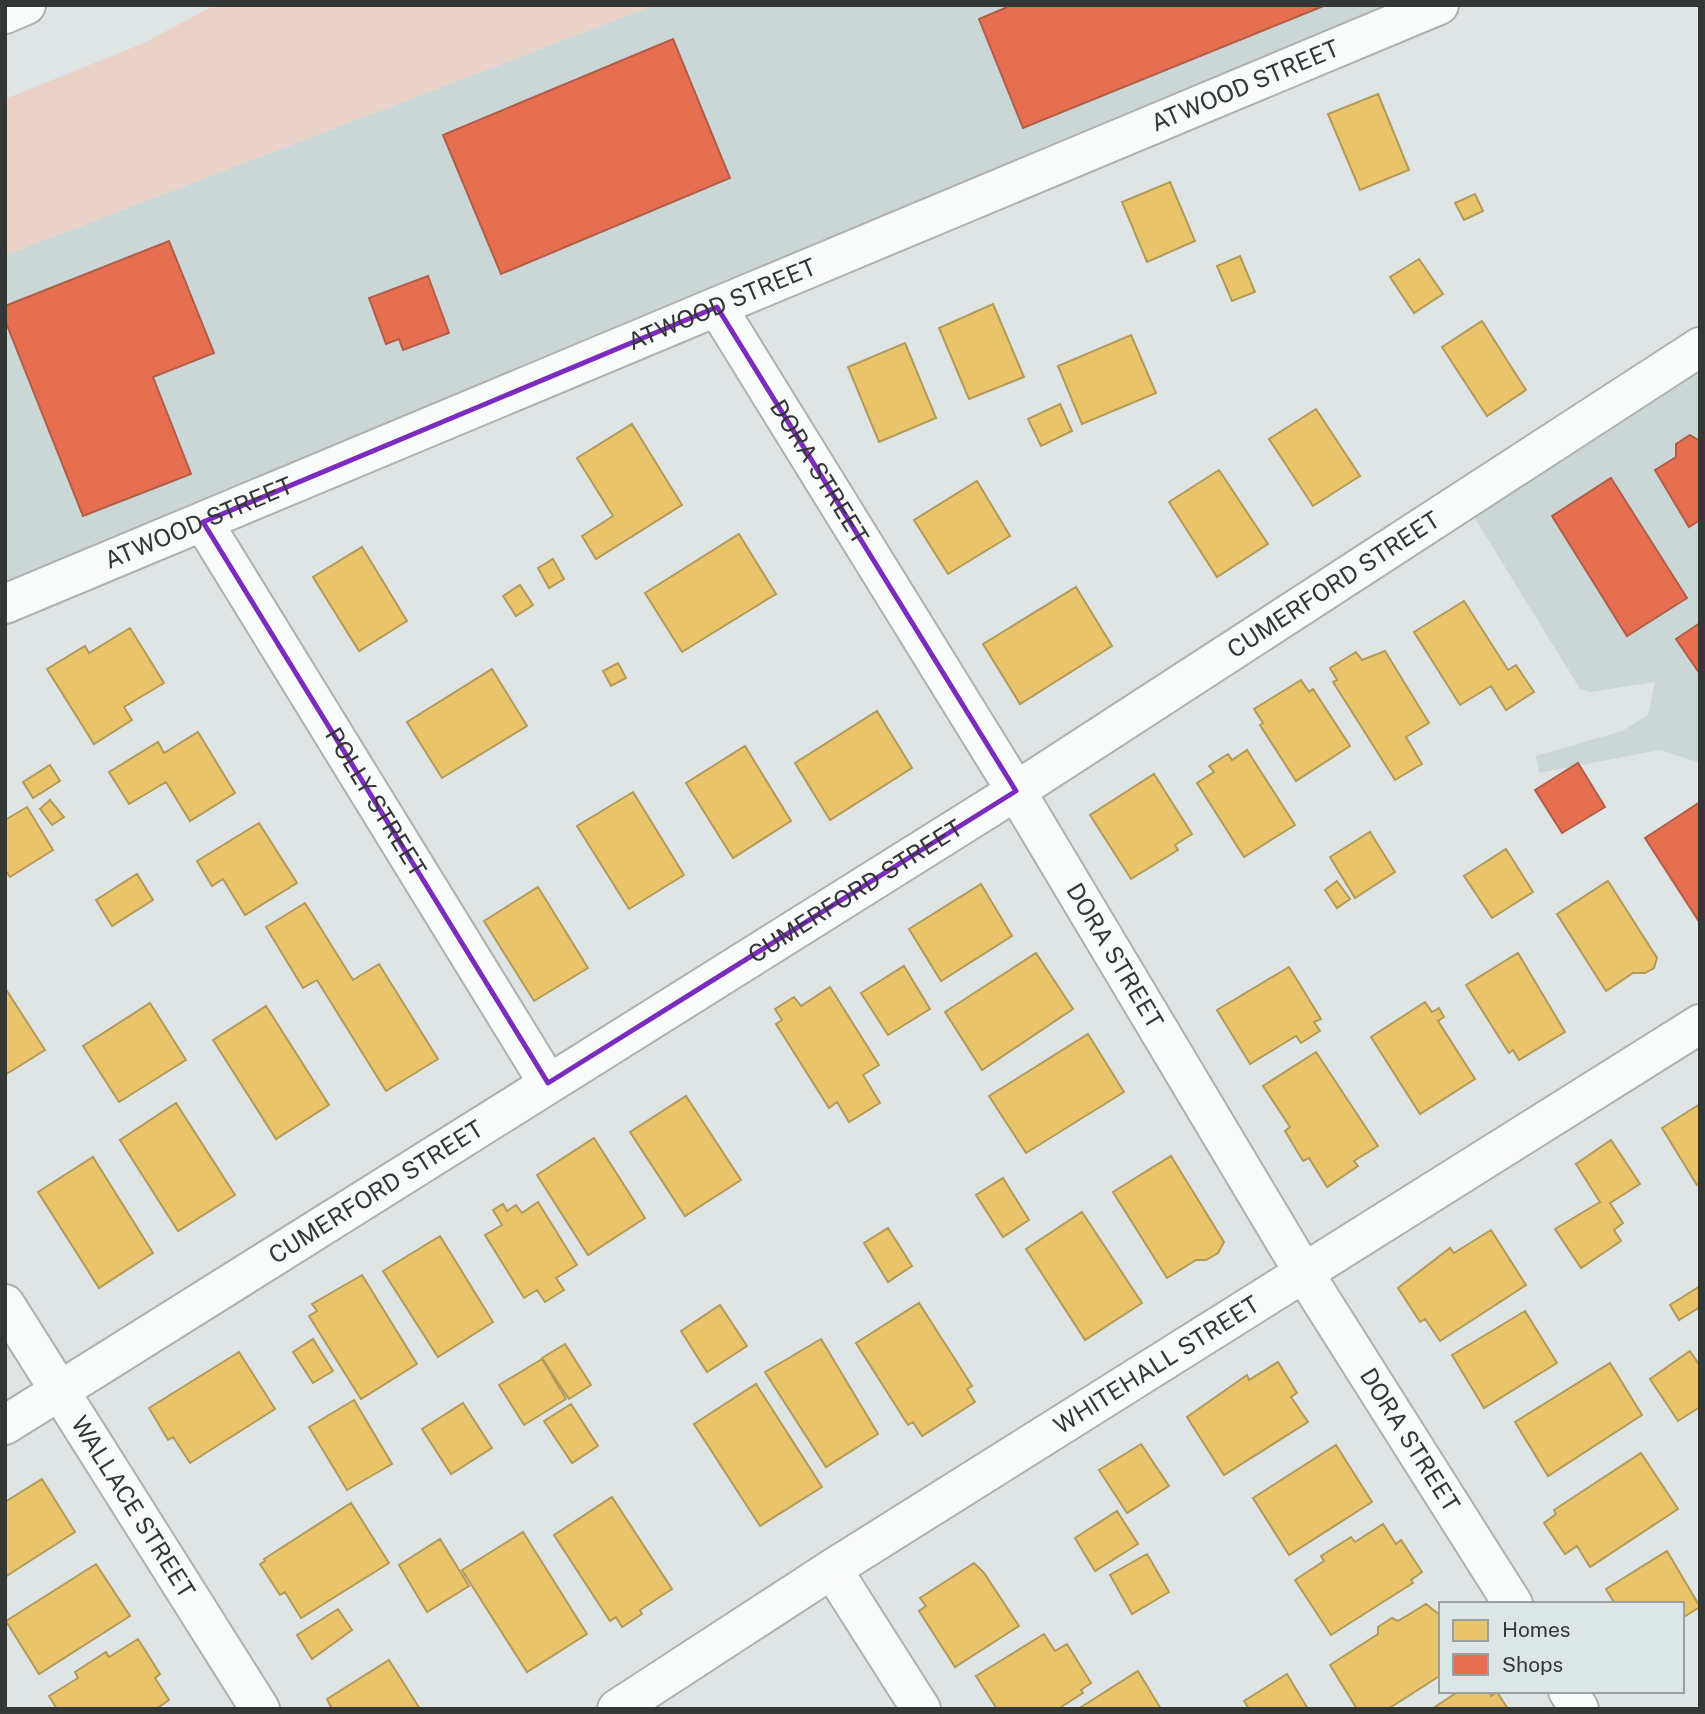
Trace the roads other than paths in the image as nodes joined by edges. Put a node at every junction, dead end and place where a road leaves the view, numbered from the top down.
1 (26, 5) edge
2 (1439, 5) edge
3 (5, 14) edge
4 (717, 307) junction
5 (1700, 347) edge
6 (203, 522) junction
7 (5, 604) edge
8 (1016, 790) junction
9 (1700, 1024) edge
10 (548, 1083) junction
11 (1304, 1273) junction
12 (5, 1304) edge
13 (60, 1390) junction
14 (5, 1425) edge
15 (832, 1569) junction
16 (1512, 1602) edge
17 (1569, 1693) edge
18 (260, 1709) edge
19 (617, 1709) edge
20 (921, 1709) edge
21 (1579, 1709) edge

1 - 3 street
2 - 4 street, ATWOOD STREET
4 - 6 street, ATWOOD STREET
4 - 8 street, DORA STREET
5 - 8 street, CUMERFORD STREET
6 - 7 street, ATWOOD STREET
6 - 10 street, POLLY STREET
8 - 10 street, CUMERFORD STREET
8 - 11 street, DORA STREET
9 - 11 street, WHITEHALL STREET
10 - 13 street, CUMERFORD STREET
11 - 15 street, WHITEHALL STREET
11 - 16 street, DORA STREET
12 - 13 street, WALLACE STREET
13 - 14 street, CUMERFORD STREET
13 - 18 street, WALLACE STREET
15 - 19 street, WHITEHALL STREET
15 - 20 street
17 - 21 street

